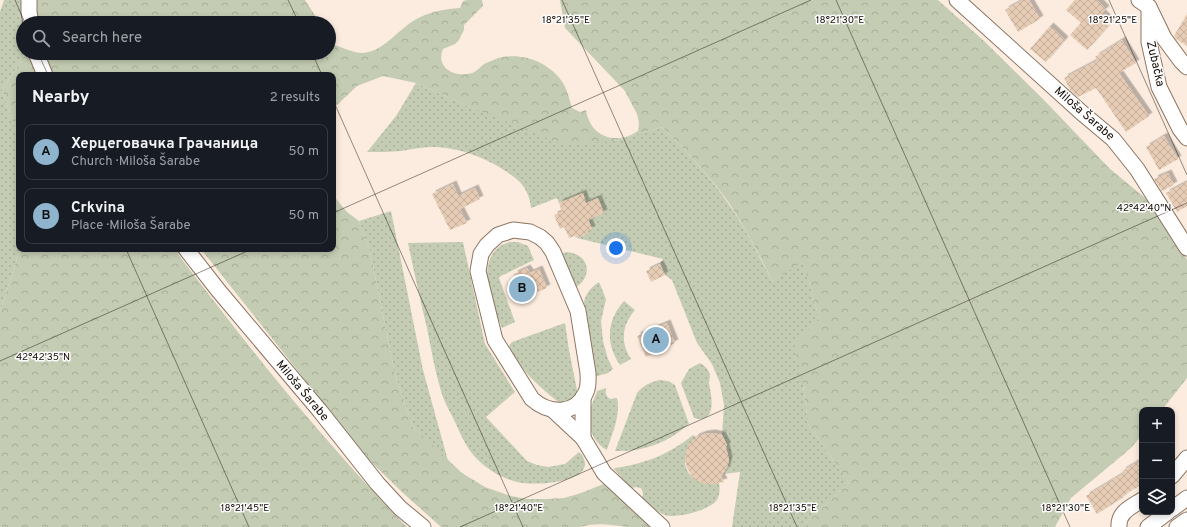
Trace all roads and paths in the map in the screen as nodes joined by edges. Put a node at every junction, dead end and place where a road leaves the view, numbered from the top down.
1 (29, 0) edge
2 (957, 0) edge
3 (1144, 4) edge
4 (30, 16) edge
5 (39, 60) edge
6 (1187, 67) edge
7 (44, 72) edge
8 (1187, 138) edge
9 (1187, 248) edge
10 (188, 252) edge
11 (583, 397) junction
12 (553, 410) junction
13 (583, 438) junction
14 (1187, 458) edge
15 (1175, 472) edge
16 (1187, 498) edge
17 (1139, 502) edge
18 (1175, 507) edge
19 (1164, 515) edge
20 (1187, 520) edge
21 (423, 527) edge
22 (662, 527) edge
23 (1119, 527) edge
24 (1148, 527) edge
25 (1177, 527) edge

1 - 4 street
2 - 9 street, Miloša Šarabe
3 - 6 street
3 - 8 street, Zubačka
5 - 7 street
10 - 21 street, Miloša Šarabe
11 - 12 street
11 - 12 street
11 - 13 street
12 - 13 street
13 - 22 street
14 - 15 street
16 - 18 street
17 - 23 street
19 - 24 street
20 - 25 street

